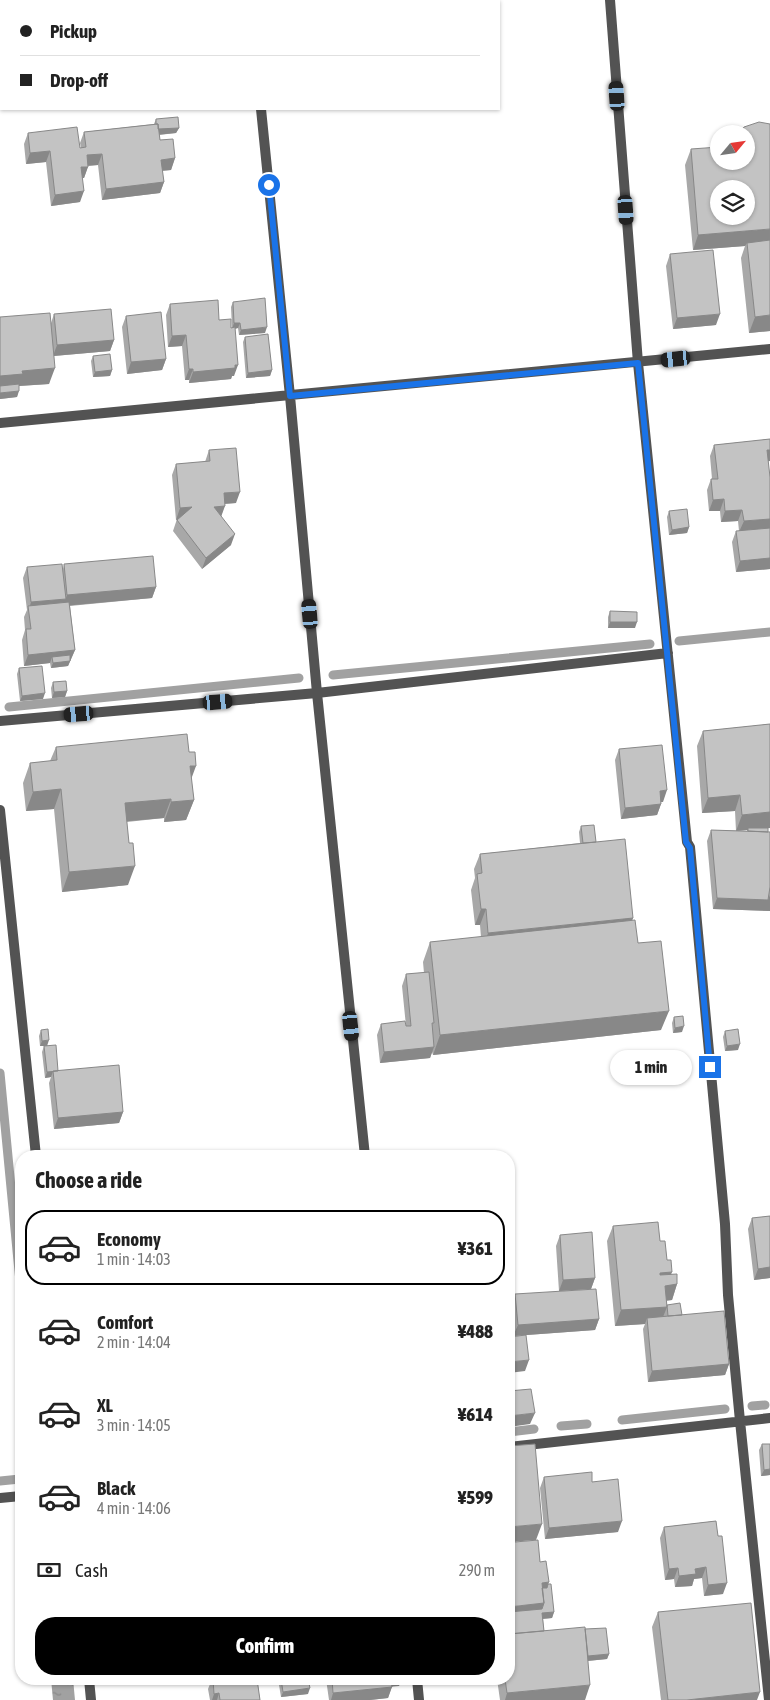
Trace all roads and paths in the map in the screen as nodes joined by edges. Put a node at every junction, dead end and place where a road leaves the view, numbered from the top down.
1 (610, 0) edge
2 (261, 110) edge
3 (770, 349) edge
4 (638, 363) junction
5 (290, 396) junction
6 (0, 423) edge
7 (668, 653) junction
8 (317, 693) junction
9 (0, 721) edge
10 (0, 810) edge
11 (35, 1150) edge
12 (364, 1150) edge
13 (770, 1418) edge
14 (740, 1422) junction
15 (515, 1446) edge
16 (15, 1497) edge
17 (0, 1498) edge
18 (90, 1685) edge
19 (418, 1685) edge
20 (91, 1700) edge
21 (419, 1700) edge
22 (770, 1700) edge

1 - 4 street
2 - 5 street
3 - 4 street
4 - 5 street
4 - 7 street
5 - 6 street
5 - 8 street
7 - 8 street
7 - 14 street
8 - 9 street
8 - 12 street
10 - 11 street
13 - 14 street
14 - 15 street
14 - 22 street
16 - 17 street
18 - 20 street
19 - 21 street

